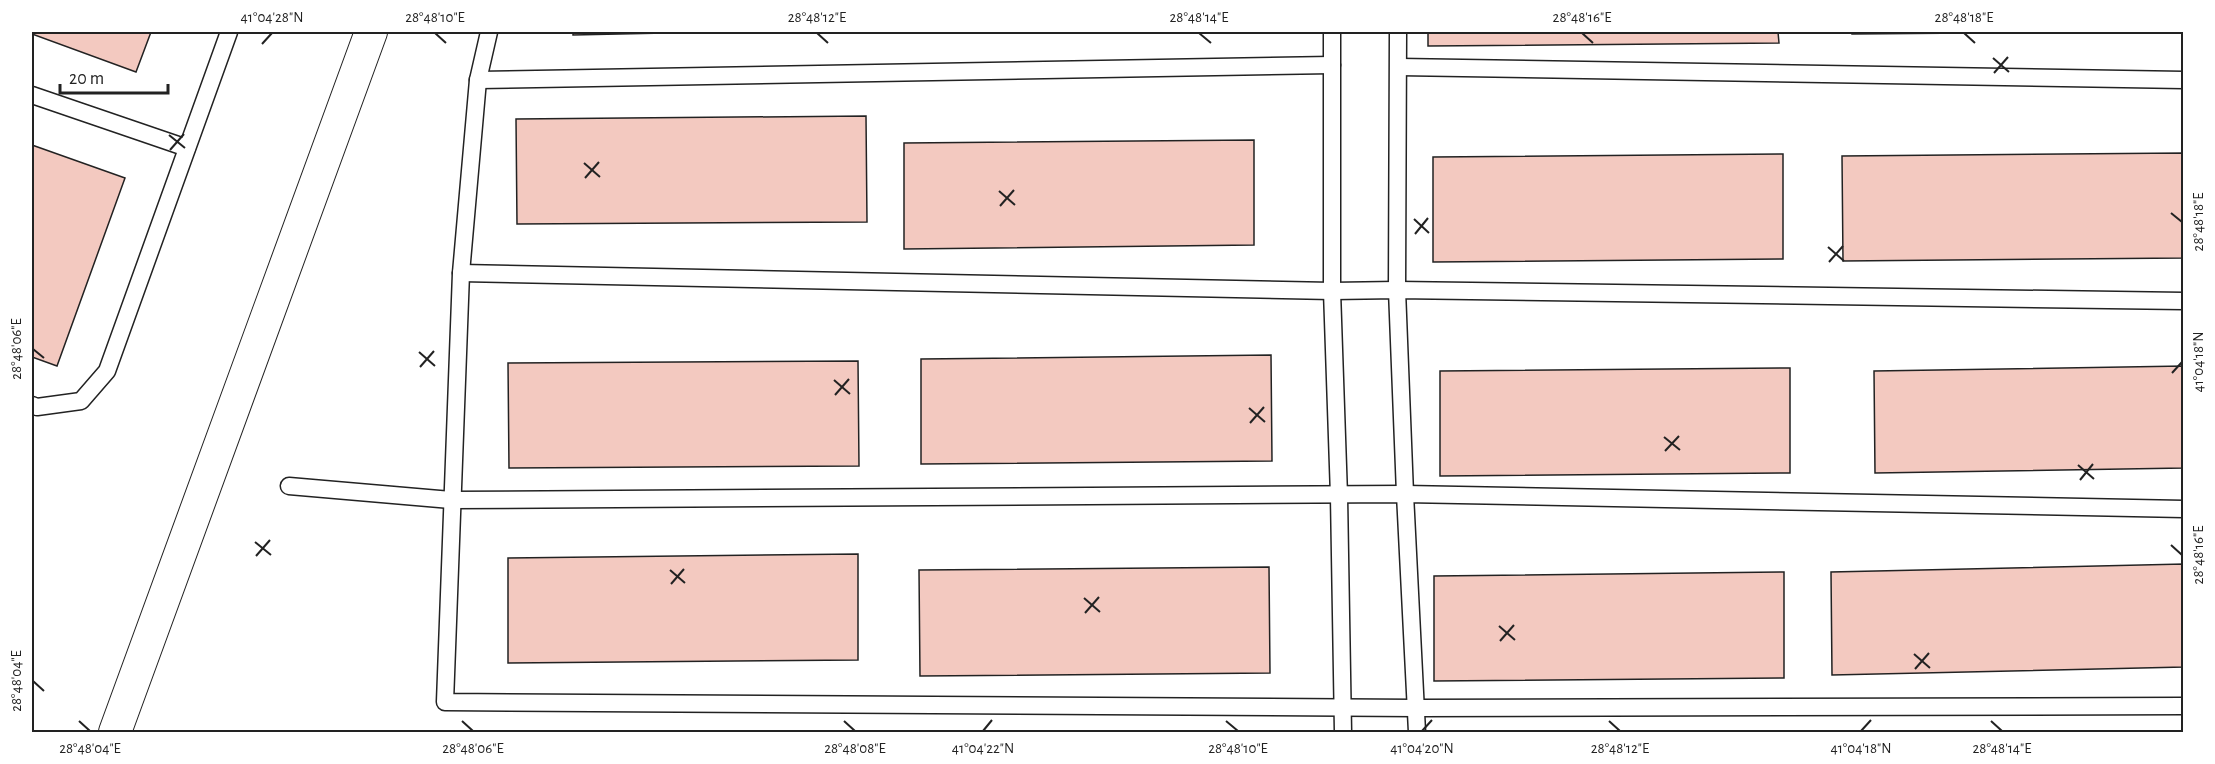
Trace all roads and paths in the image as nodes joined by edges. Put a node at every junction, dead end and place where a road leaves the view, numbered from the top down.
1 (229, 32) edge
2 (371, 32) edge
3 (489, 32) edge
4 (1332, 32) edge
5 (1398, 32) edge
6 (1332, 65) junction
7 (1399, 67) junction
8 (477, 80) junction
9 (2184, 80) edge
10 (32, 95) edge
11 (187, 148) junction
12 (461, 273) junction
13 (1397, 290) junction
14 (1332, 291) junction
15 (2184, 301) edge
16 (32, 405) edge
17 (289, 486) dead end
18 (1405, 494) junction
19 (1339, 496) junction
20 (451, 500) junction
21 (2184, 509) edge
22 (2184, 706) edge
23 (1343, 707) junction
24 (1416, 708) junction
25 (115, 732) edge
26 (1343, 732) edge
27 (1417, 732) edge

1 - 11 lane
2 - 25 street
3 - 8 lane
4 - 6 lane
5 - 7 lane
6 - 8 lane
6 - 14 lane
7 - 9 lane
7 - 13 lane
8 - 12 lane
10 - 11 lane
11 - 16 lane
12 - 14 lane
12 - 20 lane
13 - 14 lane
13 - 15 lane
13 - 18 lane
14 - 19 lane
17 - 20 lane
18 - 19 lane
18 - 21 lane
18 - 24 lane
19 - 20 lane
19 - 23 lane
20 - 23 lane
22 - 24 lane
23 - 24 lane
23 - 26 lane
24 - 27 lane

